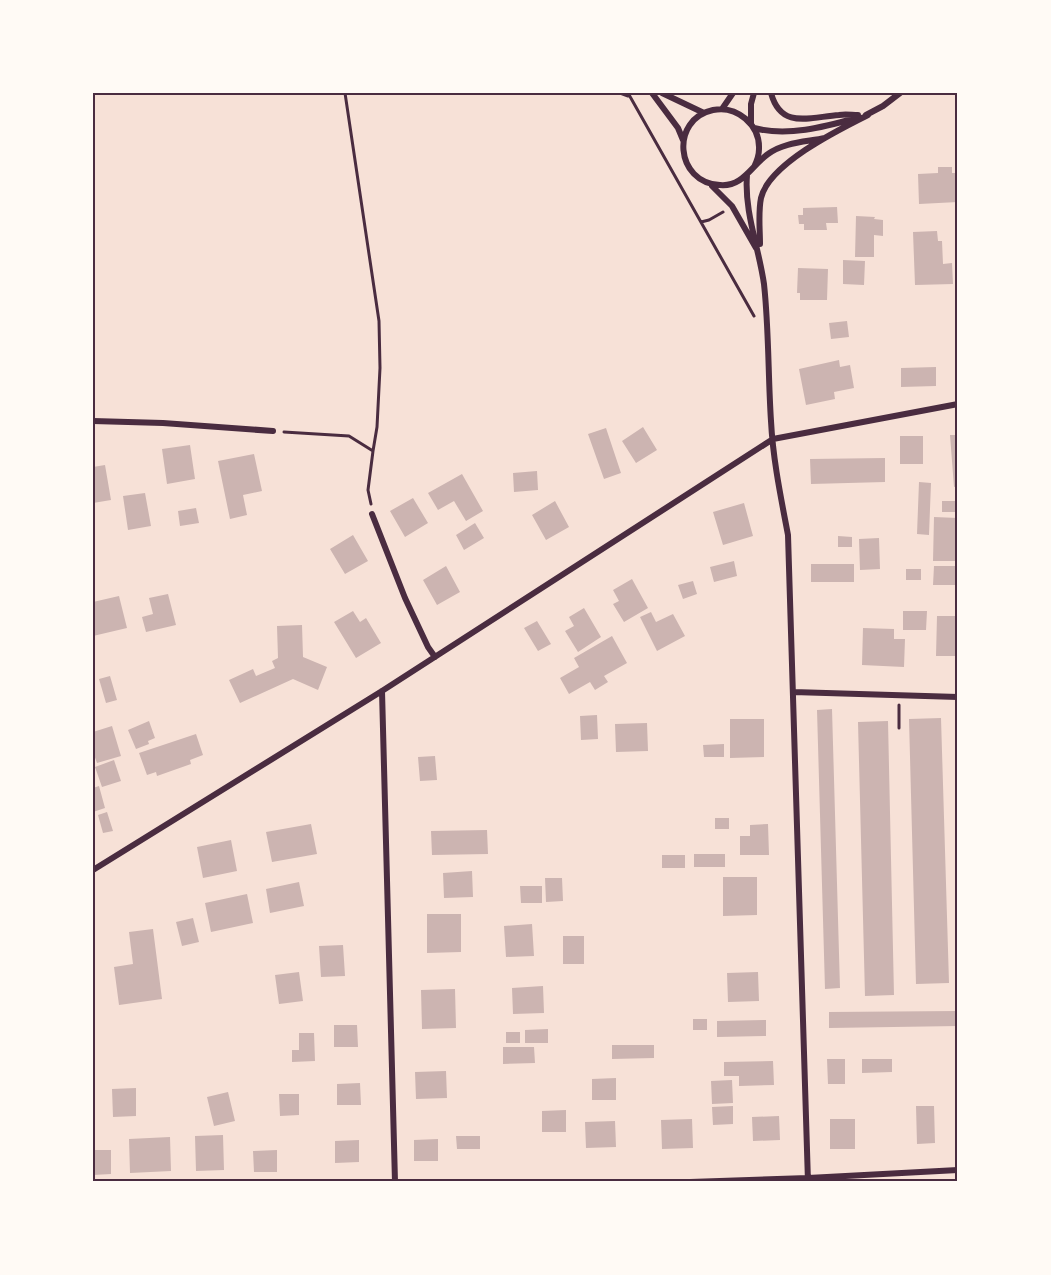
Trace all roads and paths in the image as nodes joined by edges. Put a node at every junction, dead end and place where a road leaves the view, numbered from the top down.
1 (345, 93) edge
2 (620, 93) edge
3 (652, 93) edge
4 (662, 93) edge
5 (733, 93) edge
6 (754, 93) edge
7 (771, 93) edge
8 (900, 93) edge
9 (629, 95) edge
10 (722, 109) junction
11 (704, 113) junction
12 (868, 114) junction
13 (753, 126) junction
14 (825, 138) junction
15 (684, 140) junction
16 (754, 166) junction
17 (747, 176) junction
18 (710, 184) junction
19 (760, 257) junction
20 (767, 316) junction
21 (958, 404) edge
22 (93, 421) edge
23 (273, 431) joint
24 (773, 439) junction
25 (372, 451) junction
26 (372, 514) joint
27 (435, 657) junction
28 (382, 691) junction
29 (793, 692) junction
30 (898, 694) junction
31 (958, 697) edge
32 (899, 728) dead end
33 (93, 870) edge
34 (958, 1170) edge
35 (808, 1180) edge
36 (395, 1182) edge
37 (690, 1182) edge

1 - 25 path
2 - 9 path
3 - 15 street
4 - 11 street
5 - 10 street
6 - 13 street
7 - 12 street
8 - 12 street
9 - 20 path
10 - 11 street
10 - 13 street
11 - 15 street
12 - 13 street
12 - 14 street
13 - 16 street
14 - 16 street
14 - 19 street
15 - 18 street
16 - 17 street
17 - 18 street
17 - 19 street
18 - 19 street
19 - 20 street
20 - 24 street
21 - 24 street
22 - 23 street
23 - 25 path
24 - 27 street
24 - 29 street
25 - 26 path
26 - 27 street
27 - 28 street
28 - 33 street
28 - 36 street
29 - 30 street
29 - 35 street
30 - 31 street
30 - 32 path
34 - 35 street
35 - 37 street

